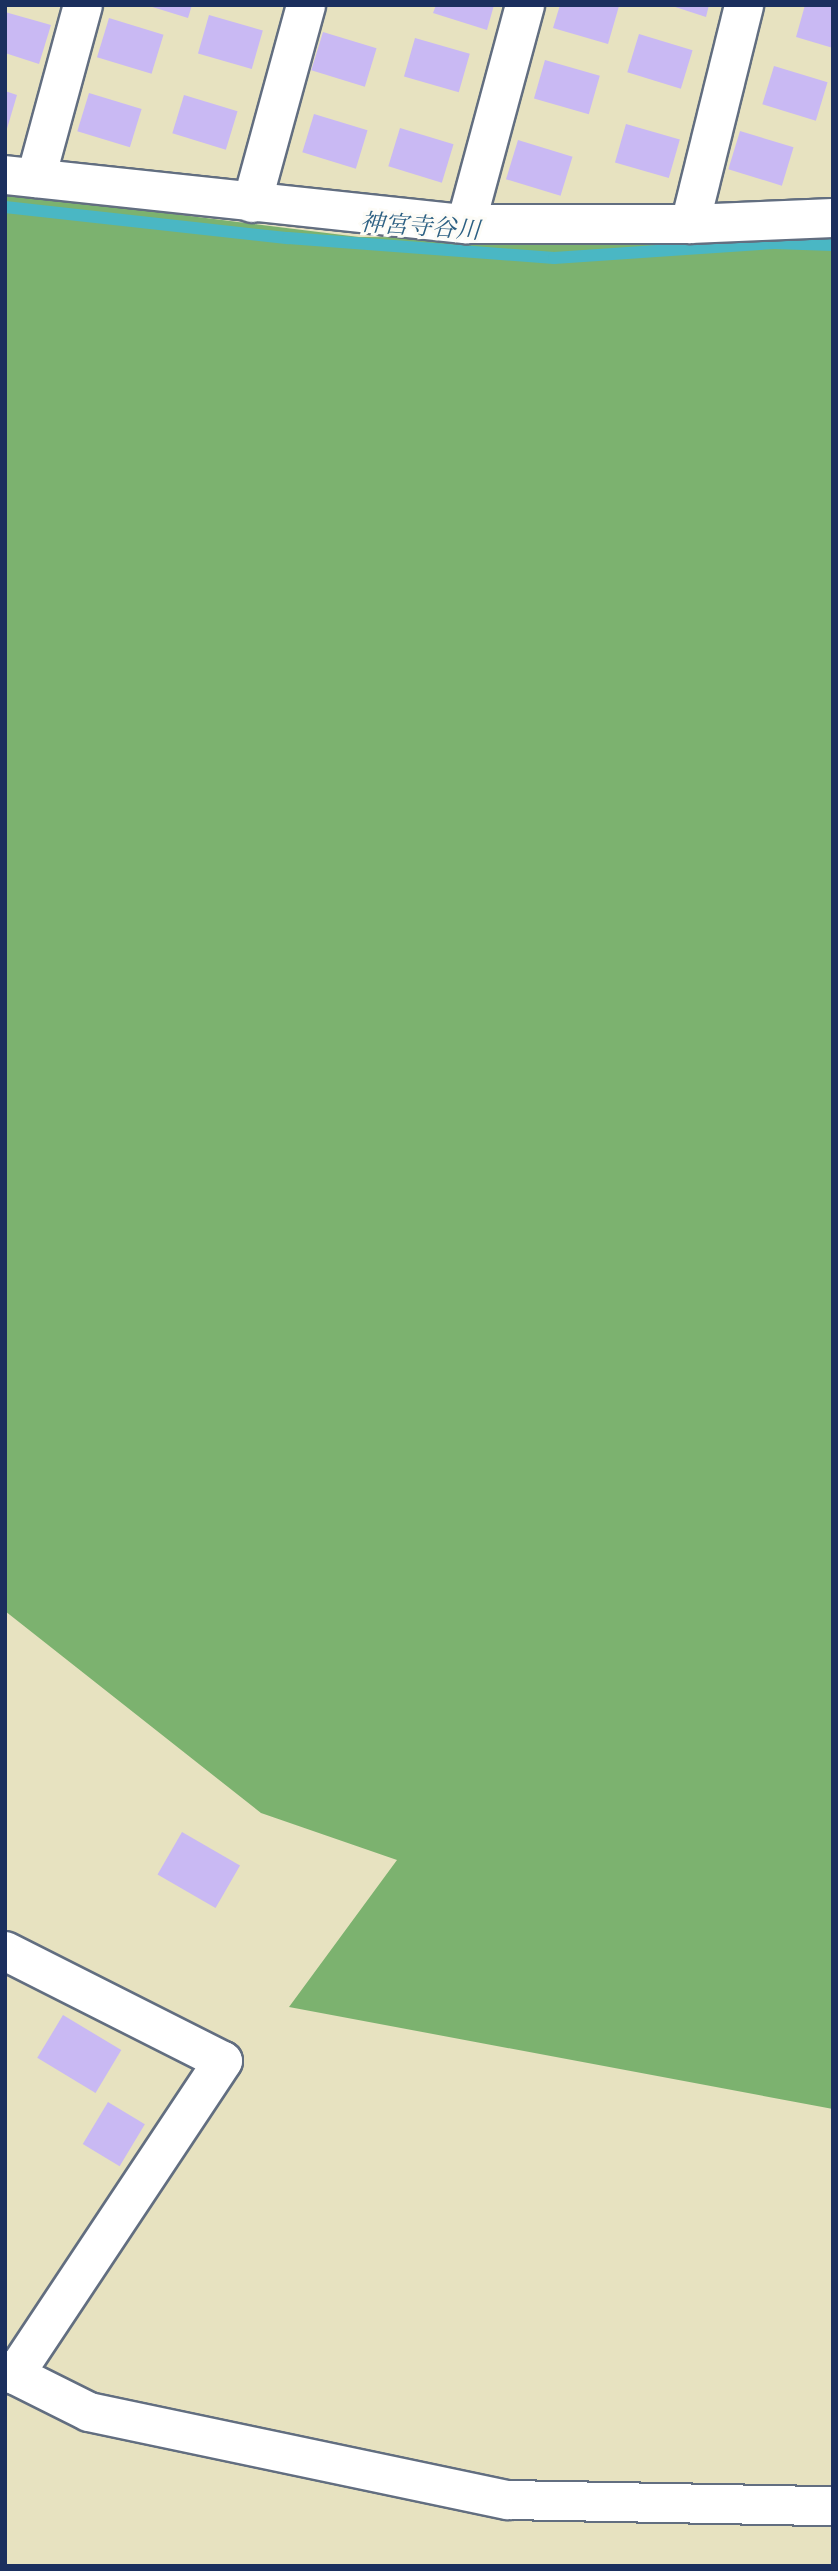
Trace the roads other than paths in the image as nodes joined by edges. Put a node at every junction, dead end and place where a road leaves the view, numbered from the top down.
1 (83, 5) edge
2 (306, 5) edge
3 (525, 5) edge
4 (744, 5) edge
5 (20, 177) edge
6 (252, 203) junction
7 (833, 218) edge
8 (466, 224) junction
9 (690, 224) junction
10 (5, 1951) edge
11 (10, 2373) edge
12 (833, 2506) edge

1 - 5 street
2 - 6 street
3 - 8 street
4 - 9 street
5 - 6 street
6 - 8 street
7 - 9 street
8 - 9 street
10 - 11 street
11 - 12 street

